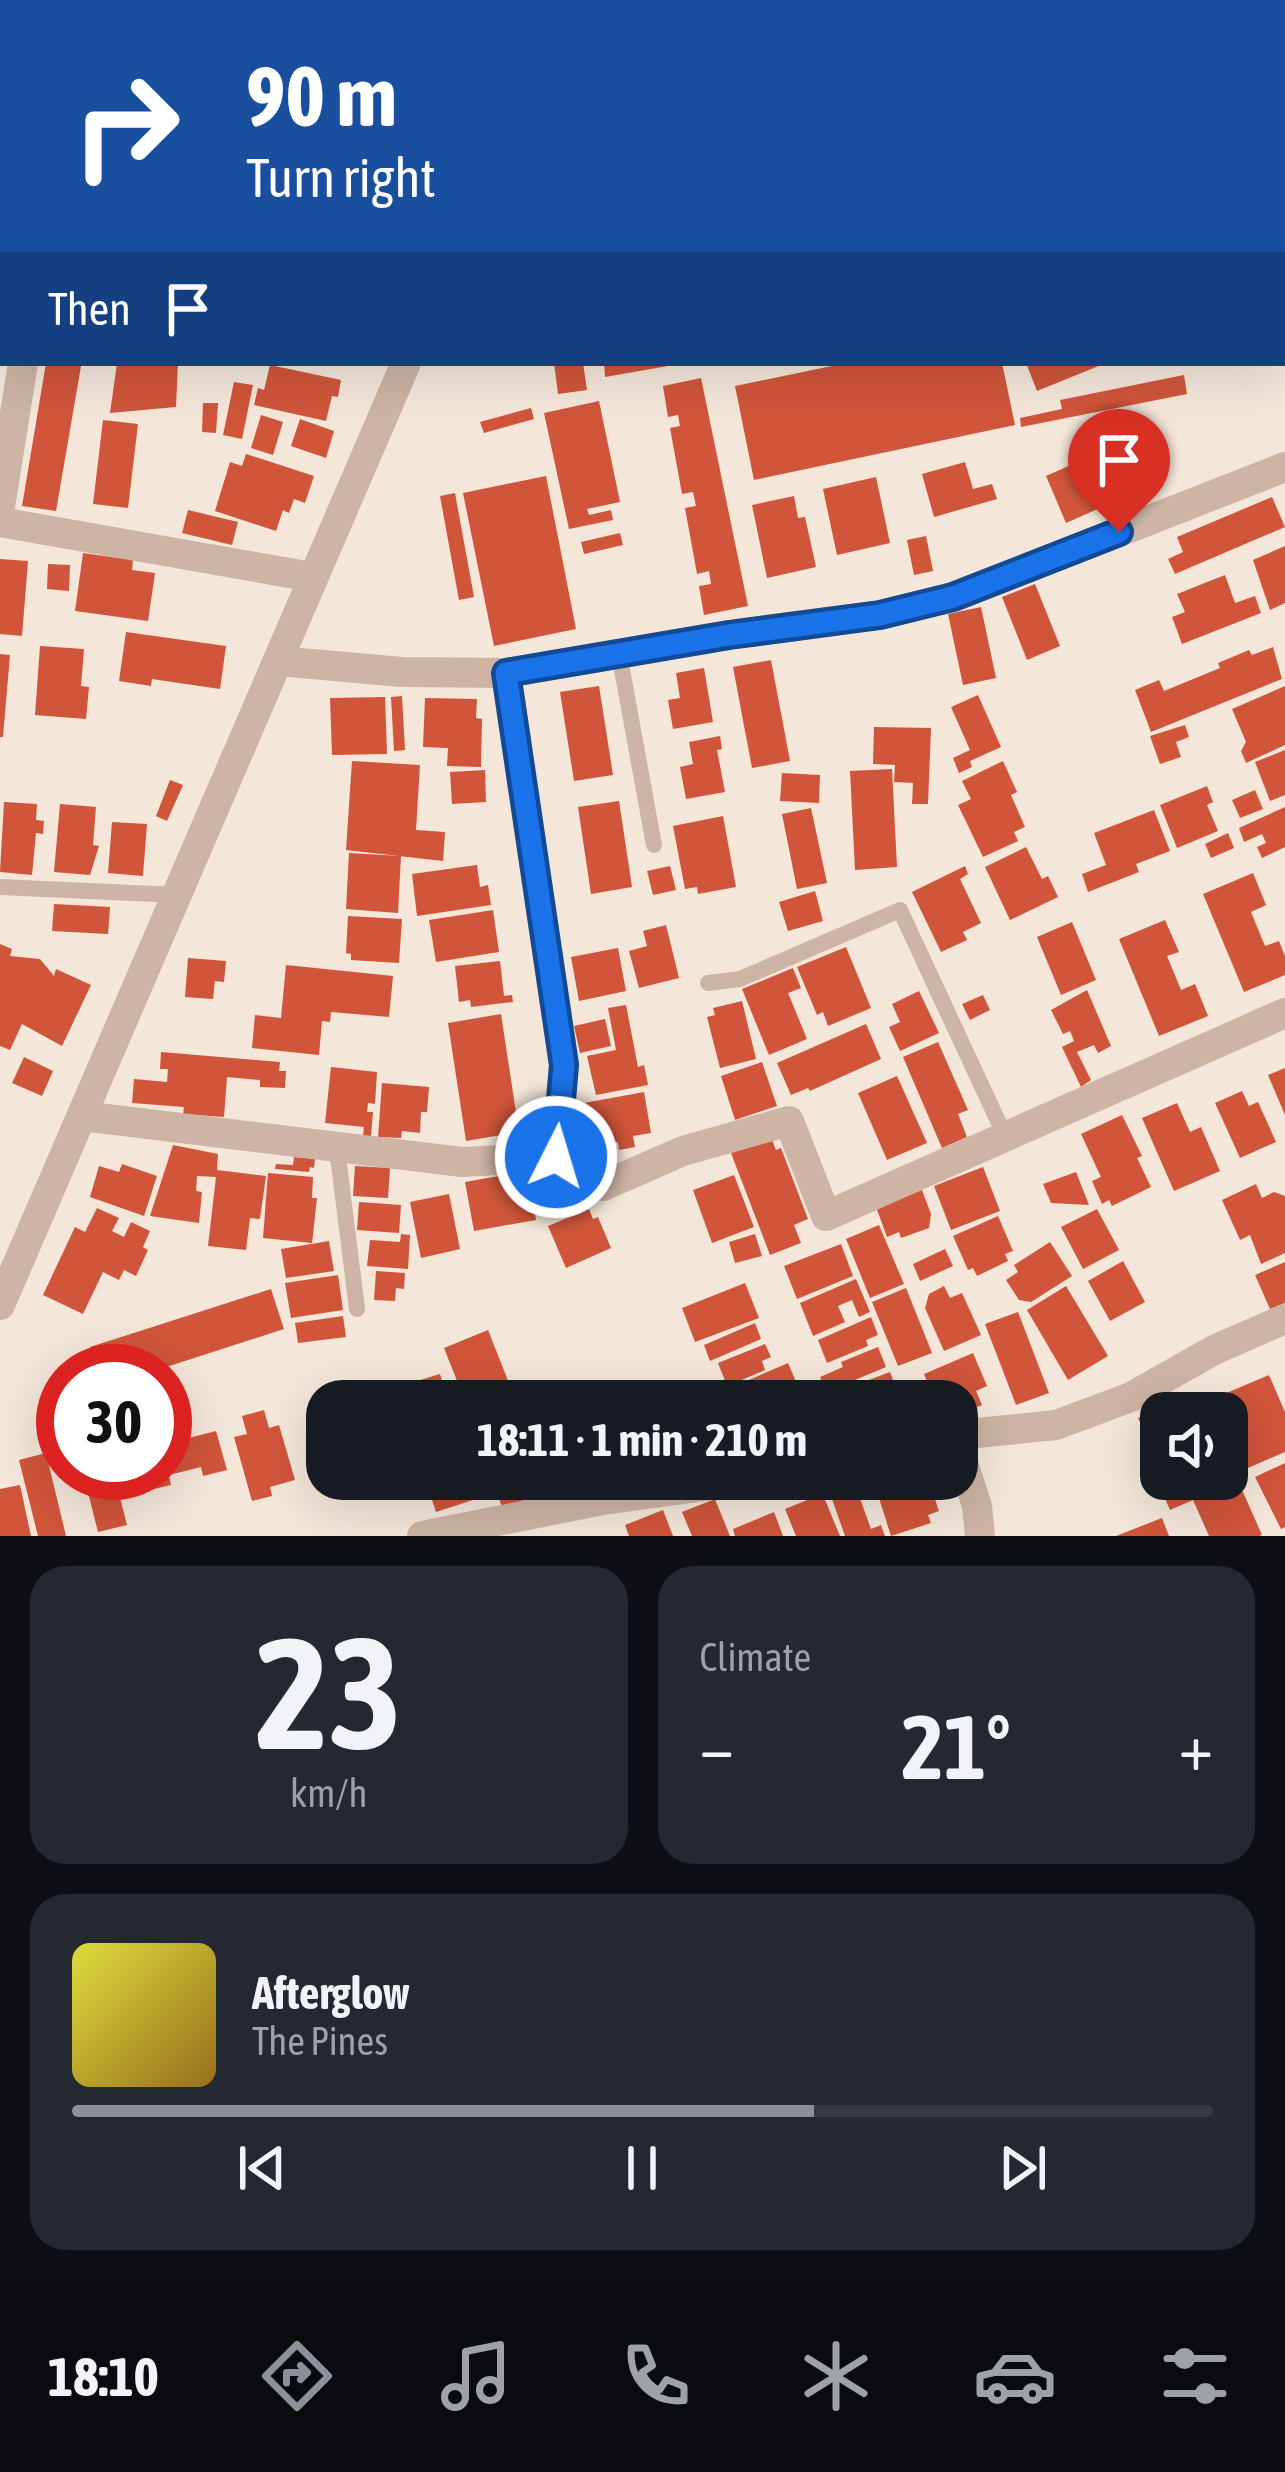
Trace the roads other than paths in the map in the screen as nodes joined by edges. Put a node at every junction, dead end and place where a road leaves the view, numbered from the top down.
1 (23, 366) edge
2 (405, 366) edge
3 (1285, 466) edge
4 (0, 507) edge
5 (0, 522) edge
6 (312, 577) junction
7 (619, 653) junction
8 (278, 661) junction
9 (506, 673) junction
10 (654, 844) dead end
11 (0, 887) edge
12 (177, 895) junction
13 (708, 982) dead end
14 (1285, 1013) edge
15 (82, 1116) junction
16 (1005, 1136) junction
17 (337, 1149) junction
18 (556, 1157) junction
19 (0, 1305) edge
20 (357, 1309) dead end
21 (1285, 1319) edge
22 (978, 1433) edge
23 (603, 1500) edge
24 (975, 1500) edge
25 (425, 1536) edge
26 (980, 1536) edge

1 - 4 street
2 - 6 street
3 - 7 street
5 - 6 street
6 - 8 street
7 - 9 street
7 - 10 lane
8 - 9 street
8 - 12 street
9 - 18 street
11 - 12 lane
12 - 15 street
13 - 16 lane
14 - 16 street
15 - 17 street
15 - 19 street
16 - 18 street
17 - 18 street
17 - 20 lane
21 - 22 street
23 - 25 street
24 - 26 street

